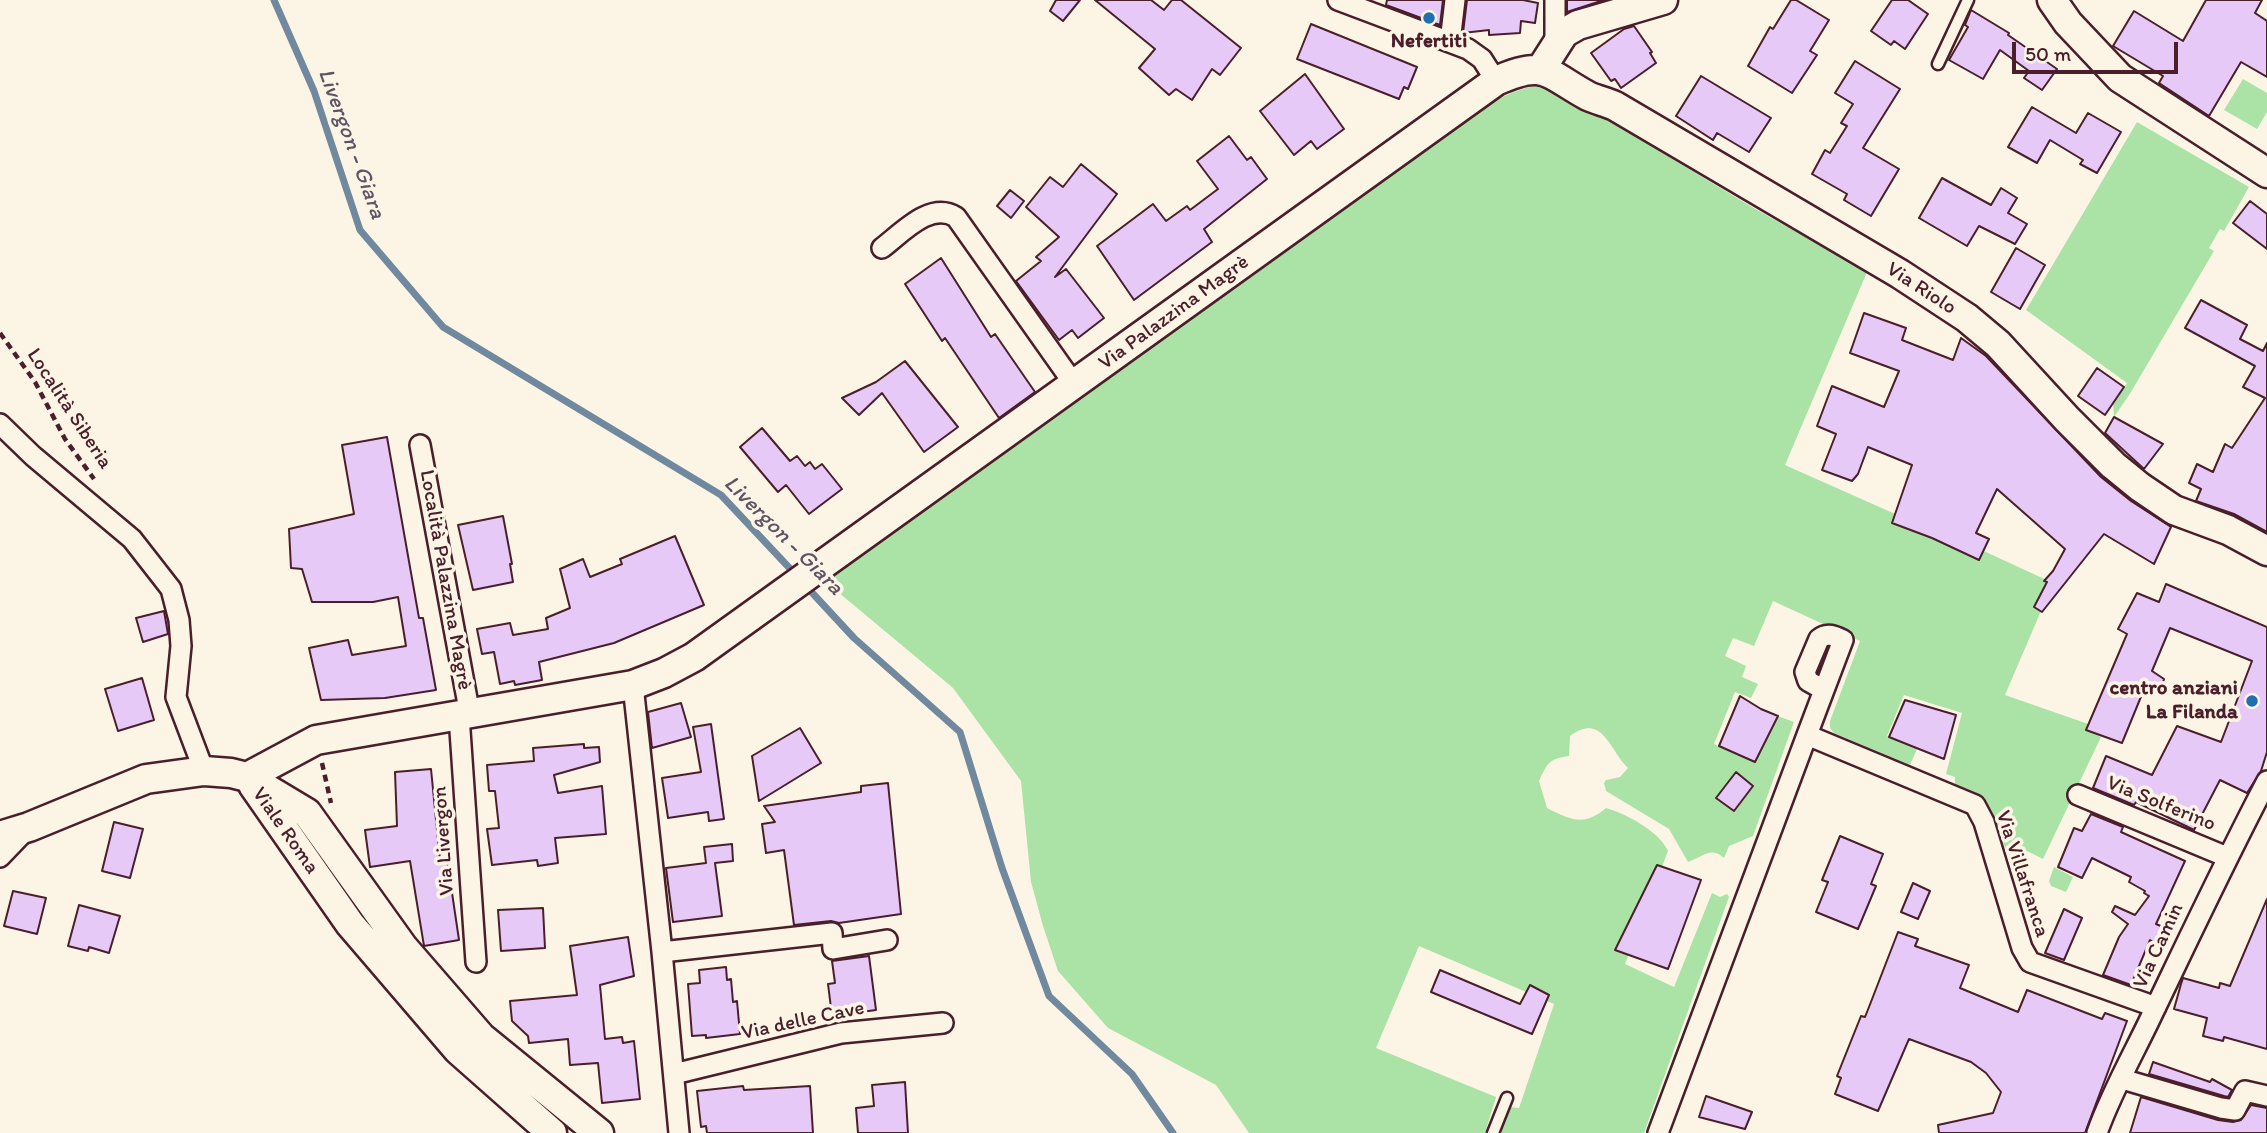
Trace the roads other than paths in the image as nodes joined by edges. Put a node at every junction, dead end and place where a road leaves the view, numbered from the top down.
1 (1338, 0) edge
2 (1455, 0) edge
3 (1555, 0) edge
4 (1663, 0) edge
5 (1968, 0) edge
6 (2052, 0) edge
7 (1450, 42) junction
8 (1555, 43) junction
9 (1938, 64) dead end
10 (1541, 69) junction
11 (1496, 81) junction
12 (2267, 173) edge
13 (882, 248) dead end
14 (1074, 384) junction
15 (0, 424) edge
16 (420, 444) dead end
17 (2267, 551) edge
18 (812, 571) joint
19 (633, 685) junction
20 (1824, 690) dead end
21 (465, 715) junction
22 (1807, 735) junction
23 (204, 771) junction
24 (247, 777) junction
25 (2267, 781) edge
26 (2078, 794) dead end
27 (29, 827) junction
28 (0, 836) edge
29 (2227, 857) junction
30 (0, 858) edge
31 (887, 940) dead end
32 (662, 953) junction
33 (476, 962) dead end
34 (2156, 1007) junction
35 (943, 1023) dead end
36 (674, 1074) junction
37 (2122, 1079) junction
38 (2267, 1096) edge
39 (1507, 1098) dead end
40 (552, 1133) edge
41 (599, 1133) edge
42 (679, 1133) edge
43 (1493, 1133) edge
44 (1658, 1133) edge
45 (2097, 1133) edge

1 - 7 street
2 - 7 street
3 - 8 street
4 - 8 street
5 - 9 lane
6 - 12 street
7 - 11 street
8 - 10 street
10 - 11 street, Via Palazzina Magrè
10 - 17 street, Via Riolo
11 - 14 street, Via Palazzina Magrè
13 - 14 street
14 - 18 street, Via Palazzina Magrè
15 - 23 street
16 - 21 street, Località Palazzina Magrè
18 - 19 street, Località Palazzina Magrè
19 - 21 street, Località Palazzina Magrè
19 - 32 street
20 - 22 street
21 - 24 street, Località Palazzina Magrè
21 - 33 street, Via Livergon
22 - 34 street, Via Villafranca
22 - 44 street
23 - 24 street
23 - 27 street
24 - 40 street, Viale Roma
24 - 41 street, Viale Roma
25 - 29 street, Via Camin
26 - 29 street, Via Solferino
27 - 28 street
27 - 30 street
29 - 34 street, Via Camin
31 - 32 street
32 - 36 street
34 - 37 street, Via Camin
35 - 36 street, Via delle Cave
36 - 42 street
37 - 38 street
37 - 45 street, Via Camin
39 - 43 lane

